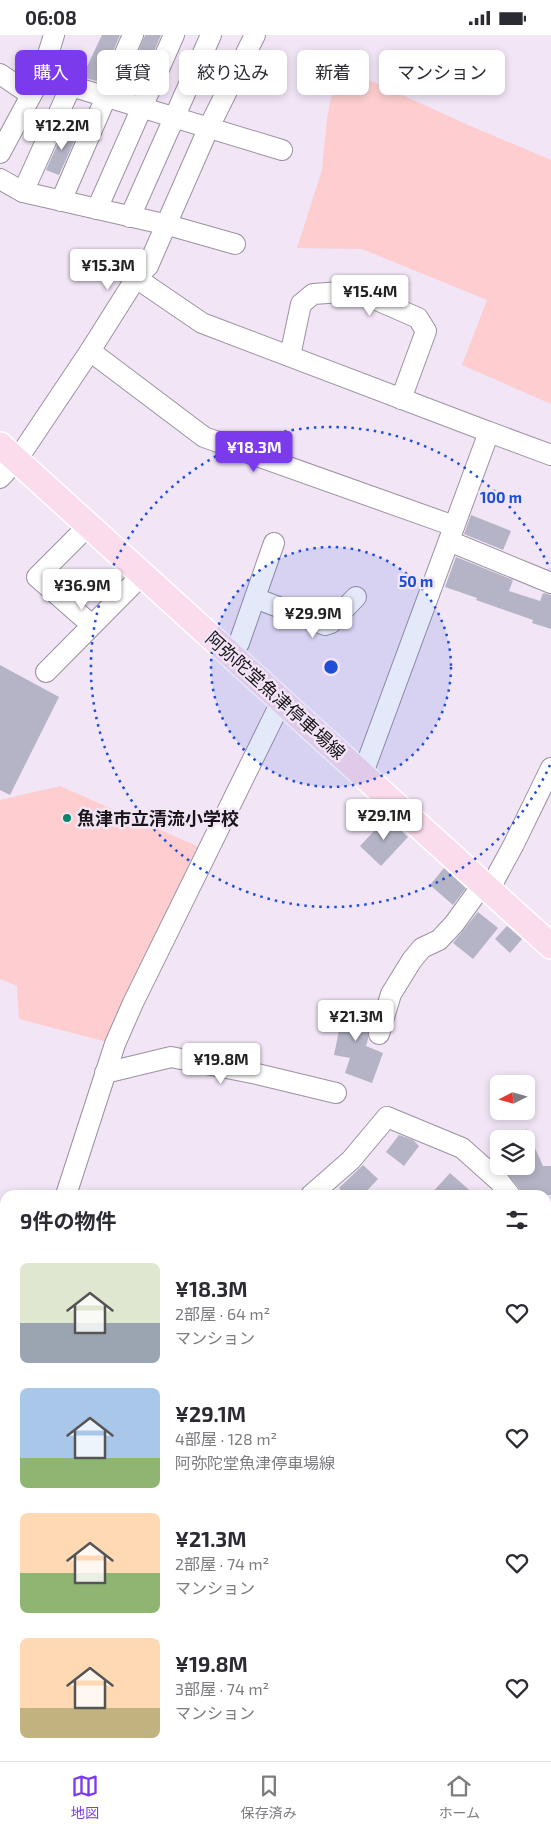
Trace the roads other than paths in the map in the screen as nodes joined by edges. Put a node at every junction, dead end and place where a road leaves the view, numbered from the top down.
1 (54, 35) edge
2 (133, 35) edge
3 (174, 35) edge
4 (211, 35) edge
5 (255, 35) edge
6 (49, 50) edge
7 (0, 74) edge
8 (15, 84) edge
9 (87, 91) edge
10 (31, 95) edge
11 (67, 95) edge
12 (106, 96) junction
13 (141, 107) junction
14 (174, 117) junction
15 (209, 127) junction
16 (282, 150) dead end
17 (0, 153) edge
18 (0, 179) edge
19 (23, 192) junction
20 (61, 201) junction
21 (97, 209) junction
22 (130, 217) junction
23 (168, 225) junction
24 (235, 244) dead end
25 (136, 278) junction
26 (90, 351) junction
27 (290, 357) junction
28 (401, 399) junction
29 (489, 432) junction
30 (9, 453) edge
31 (551, 455) edge
32 (0, 478) edge
33 (89, 525) junction
34 (451, 533) junction
35 (274, 543) dead end
36 (143, 574) junction
37 (551, 583) edge
38 (255, 597) junction
39 (356, 597) dead end
40 (86, 620) dead end
41 (230, 654) junction
42 (46, 672) dead end
43 (282, 700) junction
44 (551, 768) edge
45 (363, 773) junction
46 (486, 887) junction
47 (551, 946) edge
48 (379, 1034) dead end
49 (105, 1073) junction
50 (336, 1093) dead end
51 (68, 1190) edge
52 (317, 1190) edge
53 (506, 1190) edge

1 - 6 street
2 - 12 street
3 - 13 street
4 - 14 street
5 - 15 street
7 - 8 street
9 - 12 street
10 - 17 street
11 - 19 street
12 - 13 street
12 - 20 street
13 - 14 street
13 - 21 street
14 - 15 street
14 - 22 street
15 - 16 street
15 - 23 street
18 - 19 street
19 - 20 street
20 - 21 street
21 - 22 street
22 - 23 street
23 - 24 street
23 - 25 street
25 - 26 street
25 - 27 street
26 - 30 street
26 - 34 street
27 - 28 street
27 - 28 street
28 - 29 street
29 - 31 street
29 - 34 street
30 - 32 street
30 - 33 main road, 阿弥陀堂魚津停車場線
33 - 36 main road, 阿弥陀堂魚津停車場線
33 - 40 street
34 - 37 street
34 - 45 street
35 - 38 street
36 - 41 main road, 阿弥陀堂魚津停車場線
36 - 42 street
38 - 39 street
38 - 41 street
41 - 43 main road, 阿弥陀堂魚津停車場線
43 - 45 main road, 阿弥陀堂魚津停車場線
43 - 49 street
44 - 46 street
45 - 46 main road, 阿弥陀堂魚津停車場線
46 - 47 main road, 阿弥陀堂魚津停車場線
46 - 48 street
49 - 50 street
49 - 51 street
52 - 53 street

